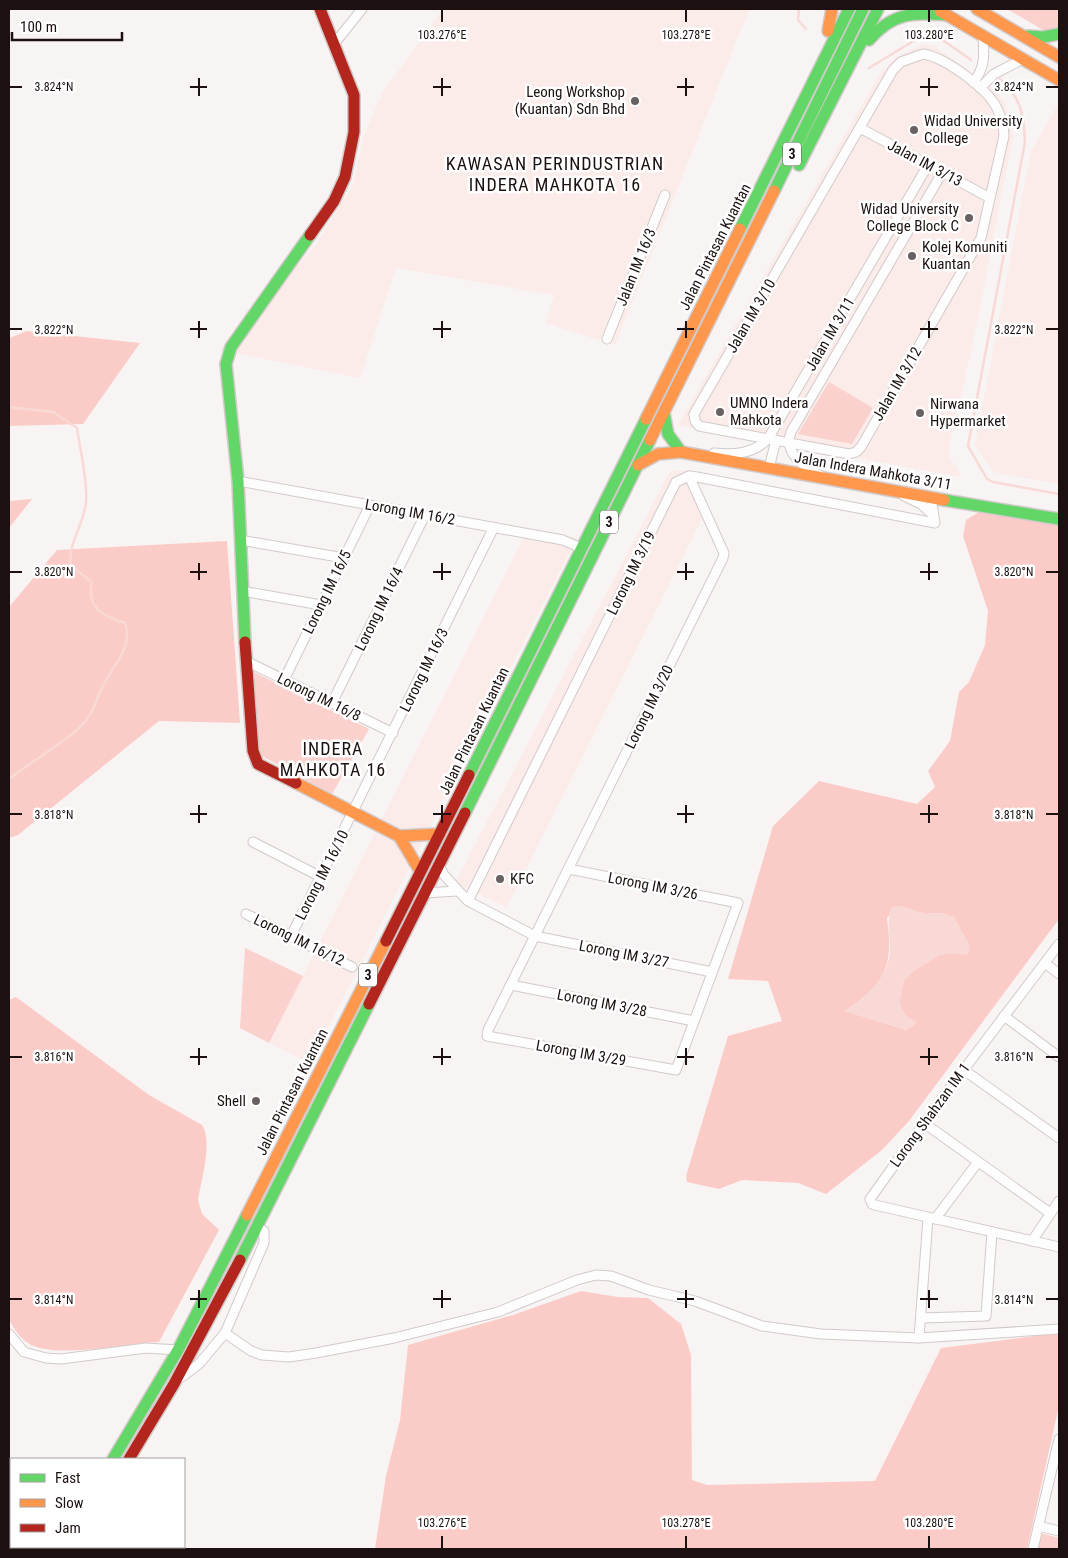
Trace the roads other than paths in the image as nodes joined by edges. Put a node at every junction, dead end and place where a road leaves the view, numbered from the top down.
1 (320, 9) edge
2 (362, 9) edge
3 (832, 9) edge
4 (839, 9) edge
5 (849, 9) edge
6 (863, 9) edge
7 (878, 9) edge
8 (936, 9) edge
9 (977, 9) edge
10 (947, 15) junction
11 (828, 31) junction
12 (1059, 34) edge
13 (983, 36) junction
14 (1026, 36) junction
15 (334, 44) junction
16 (1059, 57) edge
17 (1023, 60) junction
18 (851, 62) junction
19 (1059, 80) edge
20 (977, 85) junction
21 (860, 128) junction
22 (928, 165) junction
23 (942, 173) junction
24 (665, 194) dead end
25 (990, 198) junction
26 (860, 282) junction
27 (874, 289) junction
28 (704, 335) junction
29 (608, 339) dead end
30 (683, 345) junction
31 (664, 412) junction
32 (772, 439) junction
33 (788, 442) junction
34 (681, 452) junction
35 (699, 455) junction
36 (636, 466) junction
37 (769, 468) junction
38 (689, 476) junction
39 (238, 481) junction
40 (834, 481) junction
41 (896, 492) junction
42 (930, 497) junction
43 (956, 500) junction
44 (370, 505) junction
45 (425, 515) junction
46 (934, 519) junction
47 (1059, 519) edge
48 (494, 527) junction
49 (240, 540) junction
50 (581, 548) junction
51 (344, 558) junction
52 (242, 591) junction
53 (321, 605) junction
54 (246, 662) junction
55 (284, 680) junction
56 (332, 703) junction
57 (393, 733) junction
58 (353, 813) junction
59 (440, 834) junction
60 (399, 836) junction
61 (253, 842) dead end
62 (439, 865) junction
63 (569, 869) junction
64 (420, 871) junction
65 (321, 876) junction
66 (457, 891) junction
67 (425, 893) junction
68 (468, 901) junction
69 (246, 914) dead end
70 (291, 936) junction
71 (535, 936) junction
72 (1059, 944) edge
73 (1045, 963) junction
74 (352, 967) dead end
75 (712, 972) junction
76 (1059, 974) edge
77 (510, 985) junction
78 (1004, 1016) junction
79 (694, 1021) junction
80 (487, 1036) joint
81 (1059, 1057) edge
82 (964, 1070) junction
83 (924, 1123) junction
84 (1059, 1138) edge
85 (978, 1162) junction
86 (1059, 1201) edge
87 (1050, 1214) junction
88 (932, 1218) junction
89 (256, 1226) junction
90 (992, 1232) junction
91 (1032, 1241) junction
92 (1059, 1248) edge
93 (921, 1318) junction
94 (1059, 1329) edge
95 (225, 1333) junction
96 (9, 1334) edge
97 (919, 1338) junction
98 (178, 1350) junction
99 (174, 1384) junction
100 (1059, 1439) edge
101 (114, 1458) edge
102 (130, 1458) edge
103 (1038, 1526) junction
104 (1059, 1532) edge
105 (1033, 1549) edge

1 - 15 main road
2 - 15 street
3 - 11 main road
4 - 11 main road
5 - 30 main road, Jalan Pintasan Kuantan / 3
6 - 28 main road, Jalan Pintasan Kuantan / 3
7 - 18 main road
8 - 10 main road
9 - 14 main road
10 - 13 main road
10 - 18 main road
11 - 30 main road
12 - 14 main road
13 - 17 main road
13 - 20 street
14 - 16 main road
15 - 39 main road
17 - 19 main road
17 - 20 street
18 - 28 main road
20 - 21 street, Jalan IM 3/12
20 - 25 street, Jalan IM 3/12
21 - 22 street, Jalan IM 3/13
21 - 32 street, Jalan IM 3/10
22 - 23 street, Jalan IM 3/13
22 - 26 street, Jalan IM 3/11
23 - 25 street, Jalan IM 3/13
23 - 27 street, Jalan IM 3/11
24 - 29 street, Jalan IM 16/3
25 - 33 street, Jalan IM 3/12
26 - 27 street
26 - 32 street, Jalan IM 3/11
27 - 33 street, Jalan IM 3/11
28 - 31 main road, Jalan Pintasan Kuantan / 3
30 - 50 main road, Jalan Pintasan Kuantan / 3
31 - 34 main road
31 - 36 main road, Jalan Pintasan Kuantan / 3
32 - 33 street, Jalan IM 3/10
32 - 35 street, Jalan IM 3/11
32 - 37 street
33 - 40 street
34 - 35 main road, Jalan Indera Mahkota 3/11
34 - 36 main road, Jalan Indera Mahkota 3/11
35 - 37 main road, Jalan Indera Mahkota 3/11
36 - 62 main road, Jalan Pintasan Kuantan / 3
37 - 40 main road, Jalan Indera Mahkota 3/11
38 - 46 street
38 - 63 street, Lorong IM 3/20
38 - 68 street, Lorong IM 3/19
39 - 44 street, Lorong IM 16/2
39 - 49 main road
40 - 41 main road, Jalan Indera Mahkota 3/11
41 - 42 main road, Jalan Indera Mahkota 3/11
41 - 46 street
42 - 43 main road, Jalan Indera Mahkota 3/11
42 - 46 street
43 - 46 street
43 - 47 main road, Jalan Indera Mahkota 3/11
44 - 45 street, Lorong IM 16/2
44 - 51 street, Lorong IM 16/5
45 - 48 street, Lorong IM 16/2
45 - 56 street, Lorong IM 16/4
48 - 50 street, Lorong IM 16/2
48 - 57 street, Lorong IM 16/3
49 - 51 street
49 - 52 main road
50 - 59 main road, Jalan Pintasan Kuantan / 3
51 - 53 street, Lorong IM 16/5
52 - 53 street
52 - 54 main road
53 - 55 street, Lorong IM 16/5
54 - 55 street, Lorong IM 16/8
54 - 58 main road
55 - 56 street, Lorong IM 16/8
56 - 57 street, Lorong IM 16/8
57 - 58 street, Lorong IM 16/3
58 - 60 main road
58 - 65 street, Lorong IM 16/10
59 - 60 main road
59 - 64 main road, Jalan Pintasan Kuantan / 3
60 - 64 main road
61 - 65 street
62 - 66 street, Lorong IM 3/27
62 - 67 main road, Jalan Pintasan Kuantan / 3
63 - 71 street, Lorong IM 3/20
63 - 75 street, Lorong IM 3/26
64 - 98 main road, Jalan Pintasan Kuantan / 3
65 - 70 street, Lorong IM 16/10
66 - 67 street
66 - 68 street, Lorong IM 3/27
67 - 89 main road, Jalan Pintasan Kuantan / 3
68 - 71 street, Lorong IM 3/27
69 - 70 street, Lorong IM 16/12
70 - 74 street, Lorong IM 16/12
71 - 75 street, Lorong IM 3/27
71 - 77 street, Lorong IM 3/20
72 - 73 street, Lorong Shahzan IM 1
73 - 76 street
73 - 78 street, Lorong Shahzan IM 1
75 - 79 street
77 - 79 street, Lorong IM 3/28
77 - 80 street, Lorong IM 3/20
78 - 81 street
78 - 82 street, Lorong Shahzan IM 1
79 - 80 street, Lorong IM 3/29
82 - 83 street, Lorong Shahzan IM 1
82 - 84 street
83 - 85 street
83 - 88 street, Lorong Shahzan IM 1
85 - 87 street
85 - 88 street
86 - 87 street
87 - 91 street
88 - 90 street
88 - 93 street
89 - 95 street
89 - 99 main road, Jalan Pintasan Kuantan / 3
90 - 91 street
90 - 93 street
91 - 92 street
93 - 97 street
94 - 97 street
95 - 97 street
95 - 99 street
96 - 98 street
98 - 101 main road, Jalan Pintasan Kuantan / 3
99 - 102 main road, Jalan Pintasan Kuantan / 3
100 - 103 street
103 - 104 street
103 - 105 street

